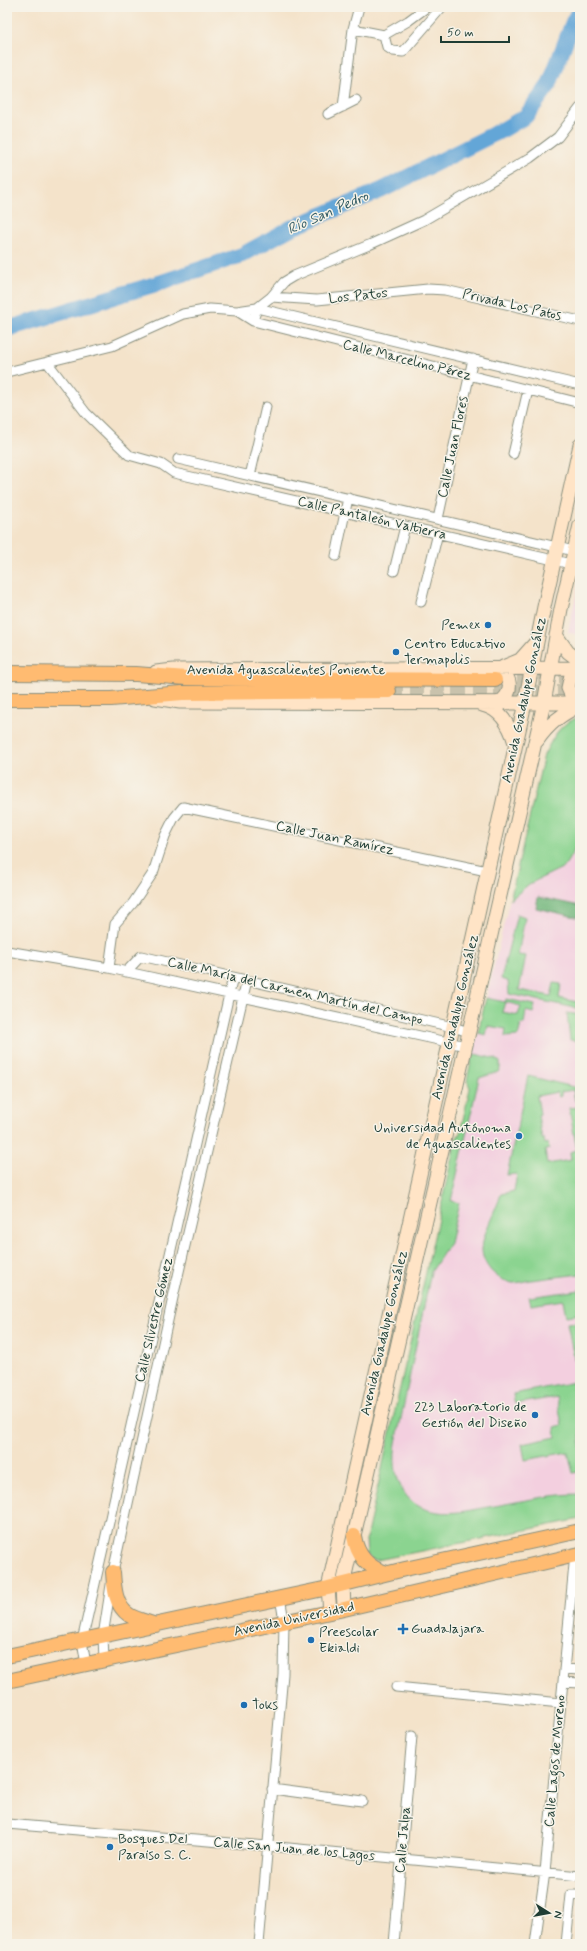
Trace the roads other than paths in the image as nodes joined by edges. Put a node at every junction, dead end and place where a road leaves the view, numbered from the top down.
1 (359, 7) edge
2 (427, 7) edge
3 (442, 7) edge
4 (353, 29) junction
5 (384, 35) junction
6 (356, 100) dead end
7 (343, 107) junction
8 (580, 108) edge
9 (328, 114) dead end
10 (445, 290) joint
11 (272, 297) junction
12 (257, 308) junction
13 (237, 311) junction
14 (253, 321) junction
15 (580, 321) edge
16 (473, 359) junction
17 (47, 362) junction
18 (7, 372) edge
19 (469, 376) junction
20 (580, 385) edge
21 (528, 390) junction
22 (580, 403) edge
23 (266, 407) dead end
24 (580, 445) edge
25 (513, 454) dead end
26 (178, 459) junction
27 (161, 464) junction
28 (174, 473) junction
29 (250, 476) junction
30 (348, 498) junction
31 (345, 512) junction
32 (438, 519) junction
33 (580, 525) edge
34 (405, 526) junction
35 (438, 533) junction
36 (558, 547) junction
37 (574, 551) junction
38 (336, 556) dead end
39 (555, 560) junction
40 (571, 564) junction
41 (394, 571) dead end
42 (421, 602) dead end
43 (556, 635) junction
44 (537, 641) junction
45 (580, 661) edge
46 (531, 669) junction
47 (550, 669) junction
48 (580, 669) edge
49 (7, 673) edge
50 (495, 673) junction
51 (389, 691) tunnel mouth
52 (147, 696) junction
53 (7, 699) edge
54 (472, 703) junction
55 (498, 703) junction
56 (525, 703) junction
57 (544, 703) junction
58 (580, 703) edge
59 (580, 706) edge
60 (534, 744) junction
61 (515, 745) junction
62 (487, 871) junction
63 (7, 951) edge
64 (109, 968) junction
65 (126, 972) junction
66 (233, 977) junction
67 (247, 980) junction
68 (230, 995) junction
69 (244, 998) junction
70 (453, 1026) junction
71 (469, 1032) junction
72 (449, 1043) junction
73 (466, 1046) junction
74 (207, 1094) junction
75 (220, 1097) junction
76 (350, 1487) junction
77 (364, 1491) junction
78 (580, 1531) edge
79 (354, 1536) junction
80 (578, 1550) edge
81 (113, 1572) junction
82 (387, 1573) junction
83 (343, 1584) junction
84 (328, 1588) junction
85 (280, 1597) junction
86 (344, 1609) junction
87 (330, 1612) junction
88 (284, 1621) junction
89 (157, 1625) junction
90 (103, 1636) junction
91 (82, 1641) junction
92 (7, 1656) edge
93 (104, 1660) junction
94 (86, 1664) junction
95 (564, 1669) junction
96 (580, 1670) edge
97 (7, 1681) edge
98 (563, 1682) junction
99 (580, 1683) edge
100 (396, 1687) dead end
101 (561, 1703) junction
102 (412, 1736) dead end
103 (272, 1789) junction
104 (362, 1801) dead end
105 (7, 1824) edge
106 (268, 1846) junction
107 (402, 1858) junction
108 (545, 1872) junction
109 (580, 1876) edge
110 (580, 1895) edge
111 (260, 1944) edge
112 (394, 1944) edge
113 (535, 1944) edge
114 (566, 1944) edge

1 - 4 street
2 - 5 street
3 - 5 street
4 - 5 street
4 - 7 street
6 - 7 street
7 - 9 street
8 - 11 street
10 - 11 street, Los Patos
10 - 15 street, Privada Los Patos
11 - 12 street
12 - 13 street, Calle Marcelino Pérez
12 - 14 street
12 - 16 street, Calle Marcelino Pérez
13 - 14 street, Calle Marcelino Pérez
13 - 17 street, Calle Marcelino Pérez
14 - 19 street, Calle Marcelino Pérez
16 - 19 street, Calle Juan Flores
16 - 20 street, Calle Marcelino Pérez
17 - 18 street, Calle Marcelino Pérez
17 - 27 street
19 - 21 street, Calle Marcelino Pérez
19 - 32 street, Calle Juan Flores
21 - 22 street, Calle Marcelino Pérez
21 - 25 street
23 - 29 street
24 - 36 main road, Avenida Guadalupe González
26 - 27 street
26 - 28 street
26 - 29 street, Calle Pantaleón Valtierra
27 - 28 street
28 - 31 street, Calle Pantaleón Valtierra
29 - 30 street, Calle Pantaleón Valtierra
30 - 31 street
30 - 32 street, Calle Pantaleón Valtierra
31 - 34 street, Calle Pantaleón Valtierra
31 - 38 street
32 - 36 street, Calle Pantaleón Valtierra
33 - 37 main road, Avenida Guadalupe González
34 - 35 street, Calle Pantaleón Valtierra
34 - 41 street
35 - 39 street, Calle Pantaleón Valtierra
35 - 42 street
36 - 37 street, Calle Pantaleón Valtierra
36 - 39 main road, Avenida Guadalupe González
37 - 40 main road, Avenida Guadalupe González
39 - 40 street, Calle Pantaleón Valtierra
39 - 44 main road, Avenida Guadalupe González
40 - 43 main road, Avenida Guadalupe González
43 - 45 main road
43 - 47 main road, Avenida Guadalupe González
44 - 46 main road, Avenida Guadalupe González
44 - 50 main road
46 - 47 main road, Avenida Aguascalientes Poniente
46 - 50 main road, Avenida Aguascalientes Poniente
46 - 56 main road, Avenida Guadalupe González
47 - 48 main road, Avenida Aguascalientes Poniente
47 - 57 main road, Avenida Guadalupe González
48 - 58 main road
49 - 50 main road, Avenida Aguascalientes Poniente
50 - 55 main road
51 - 52 main road, Avenida Aguascalientes Poniente
52 - 53 main road, Avenida Aguascalientes Poniente
52 - 54 main road, Avenida Aguascalientes Poniente
54 - 55 main road, Avenida Aguascalientes Poniente
54 - 61 main road
55 - 56 main road, Avenida Aguascalientes Poniente
56 - 57 main road, Avenida Aguascalientes Poniente
56 - 61 main road, Avenida Guadalupe González
57 - 58 main road, Avenida Aguascalientes Poniente
57 - 60 main road, Avenida Guadalupe González
59 - 60 main road
60 - 71 main road, Avenida Guadalupe González
61 - 62 main road, Avenida Guadalupe González
62 - 64 street, Calle Juan Ramírez
62 - 70 main road, Avenida Guadalupe González
63 - 64 street, Calle María del Carmen Martín del Campo
64 - 65 street, Calle María del Carmen Martín del Campo
65 - 66 street, Calle María del Carmen Martín del Campo
65 - 68 street, Calle María del Carmen Martín del Campo
66 - 67 street, Calle María del Carmen Martín del Campo
66 - 68 street, Calle Silvestre Gómez
67 - 69 street, Calle Silvestre Gómez
67 - 70 street, Calle María del Carmen Martín del Campo
68 - 69 street, Calle María del Carmen Martín del Campo
68 - 74 street, Calle Silvestre Gómez
69 - 72 street, Calle María del Carmen Martín del Campo
69 - 75 street, Calle Silvestre Gómez
70 - 71 street, Calle María del Carmen Martín del Campo
70 - 72 main road, Avenida Guadalupe González
71 - 73 main road, Avenida Guadalupe González
72 - 73 street, Calle María del Carmen Martín del Campo
72 - 76 main road, Avenida Guadalupe González
73 - 77 main road, Avenida Guadalupe González
74 - 75 street
74 - 91 street, Calle Silvestre Gómez
75 - 81 street, Calle Silvestre Gómez
76 - 77 main road
76 - 84 main road, Avenida Guadalupe González
77 - 79 main road, Avenida Guadalupe González
78 - 82 main road, Avenida Universidad
79 - 82 main road
79 - 83 main road, Avenida Guadalupe González
80 - 86 main road, Avenida Universidad
80 - 95 street, Calle Lagos de Moreno
81 - 89 main road
81 - 90 street, Calle Silvestre Gómez
82 - 83 main road, Avenida Universidad
83 - 84 main road, Avenida Universidad
83 - 86 main road, Avenida Guadalupe González
84 - 85 main road, Avenida Universidad
84 - 87 main road, Avenida Guadalupe González
85 - 88 street
85 - 89 main road, Avenida Universidad
86 - 87 main road, Avenida Universidad
87 - 88 main road, Avenida Universidad
88 - 93 main road, Avenida Universidad
88 - 103 street
89 - 90 main road, Avenida Universidad
90 - 91 main road, Avenida Universidad
90 - 93 street, Calle Silvestre Gómez
91 - 92 main road, Avenida Universidad
91 - 94 street, Calle Silvestre Gómez
93 - 94 main road, Avenida Universidad
94 - 97 main road, Avenida Universidad
95 - 96 street
95 - 98 street, Calle Lagos de Moreno
98 - 99 street
98 - 101 street, Calle Lagos de Moreno
100 - 101 street
101 - 108 street, Calle Lagos de Moreno
102 - 107 street, Calle Jalpa
103 - 104 street
103 - 106 street
105 - 106 street, Calle San Juan de los Lagos
106 - 107 street, Calle San Juan de los Lagos
106 - 111 street
107 - 108 street, Calle San Juan de los Lagos
107 - 112 street, Calle Jalpa
108 - 109 street, Calle San Juan de los Lagos
108 - 113 street, Calle Lagos de Moreno
110 - 114 street

